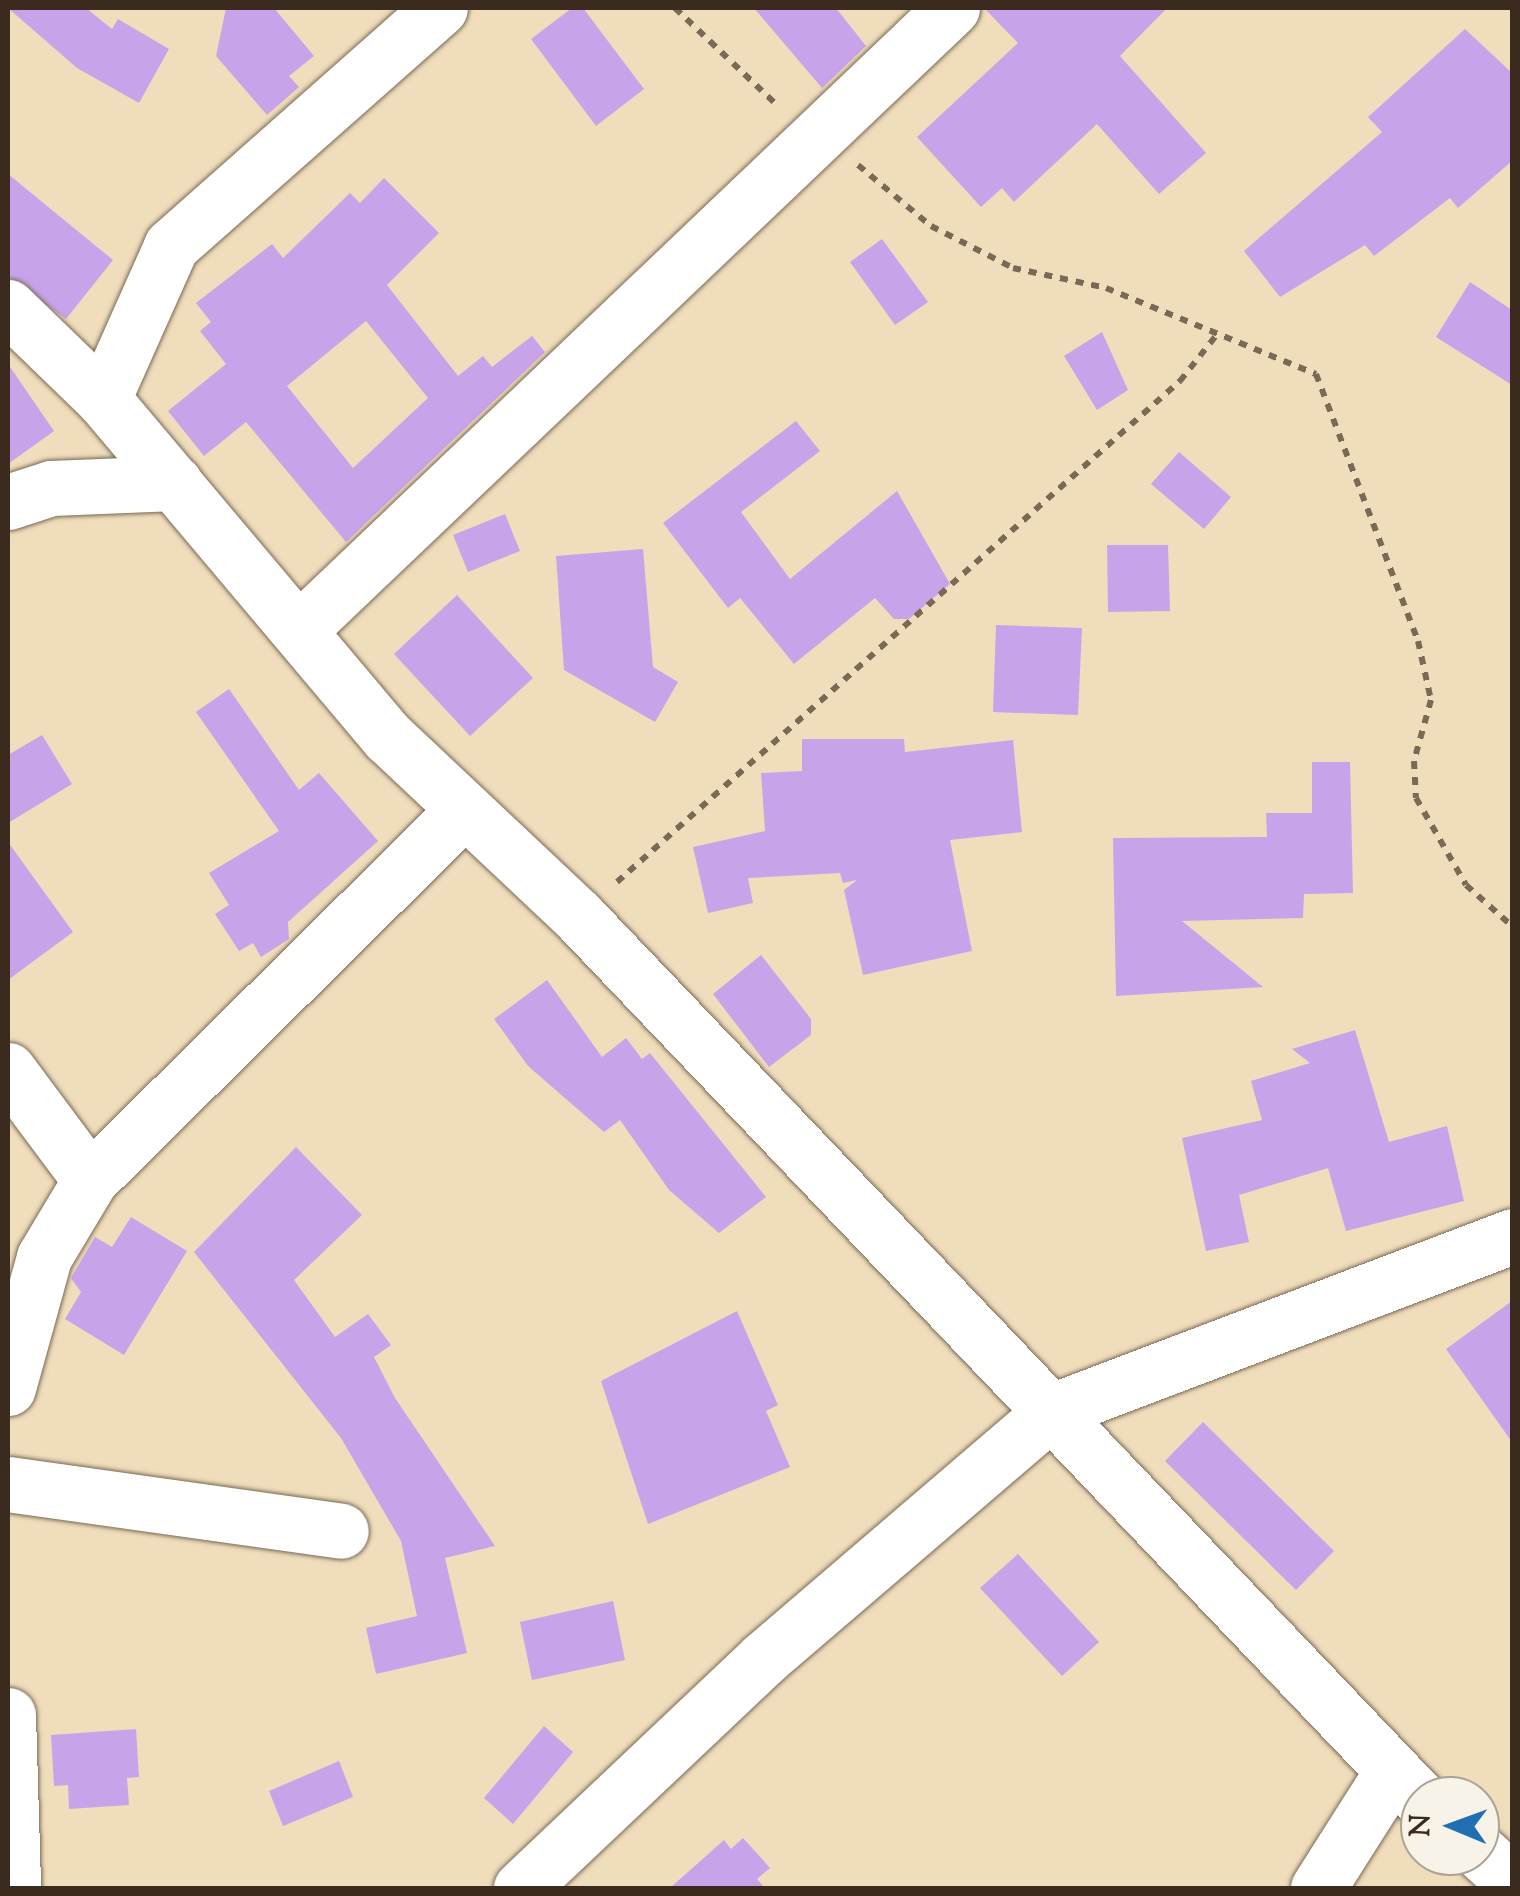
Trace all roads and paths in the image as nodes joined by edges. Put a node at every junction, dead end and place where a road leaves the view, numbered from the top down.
1 (440, 8) edge
2 (675, 8) edge
3 (952, 8) edge
4 (820, 138) junction
5 (8, 307) edge
6 (1219, 332) junction
7 (103, 399) junction
8 (175, 482) junction
9 (8, 502) edge
10 (300, 628) junction
11 (464, 810) junction
12 (578, 916) junction
13 (1512, 926) edge
14 (8, 1070) edge
15 (90, 1180) junction
16 (1512, 1236) edge
17 (8, 1388) edge
18 (1052, 1411) junction
19 (8, 1484) edge
20 (341, 1530) dead end
21 (8, 1715) edge
22 (1400, 1781) edge
23 (1400, 1792) edge
24 (14, 1888) edge
25 (521, 1888) edge
26 (1318, 1888) edge

1 - 7 street
2 - 4 path
3 - 4 street
4 - 6 path
4 - 10 street
5 - 7 street
6 - 12 path
6 - 13 path
7 - 8 street
8 - 9 street
8 - 10 street
10 - 11 street
11 - 12 street
11 - 15 street
12 - 18 street
14 - 15 street
15 - 17 street
16 - 18 street
18 - 22 street
18 - 25 street
19 - 20 street
21 - 24 street
23 - 26 street

